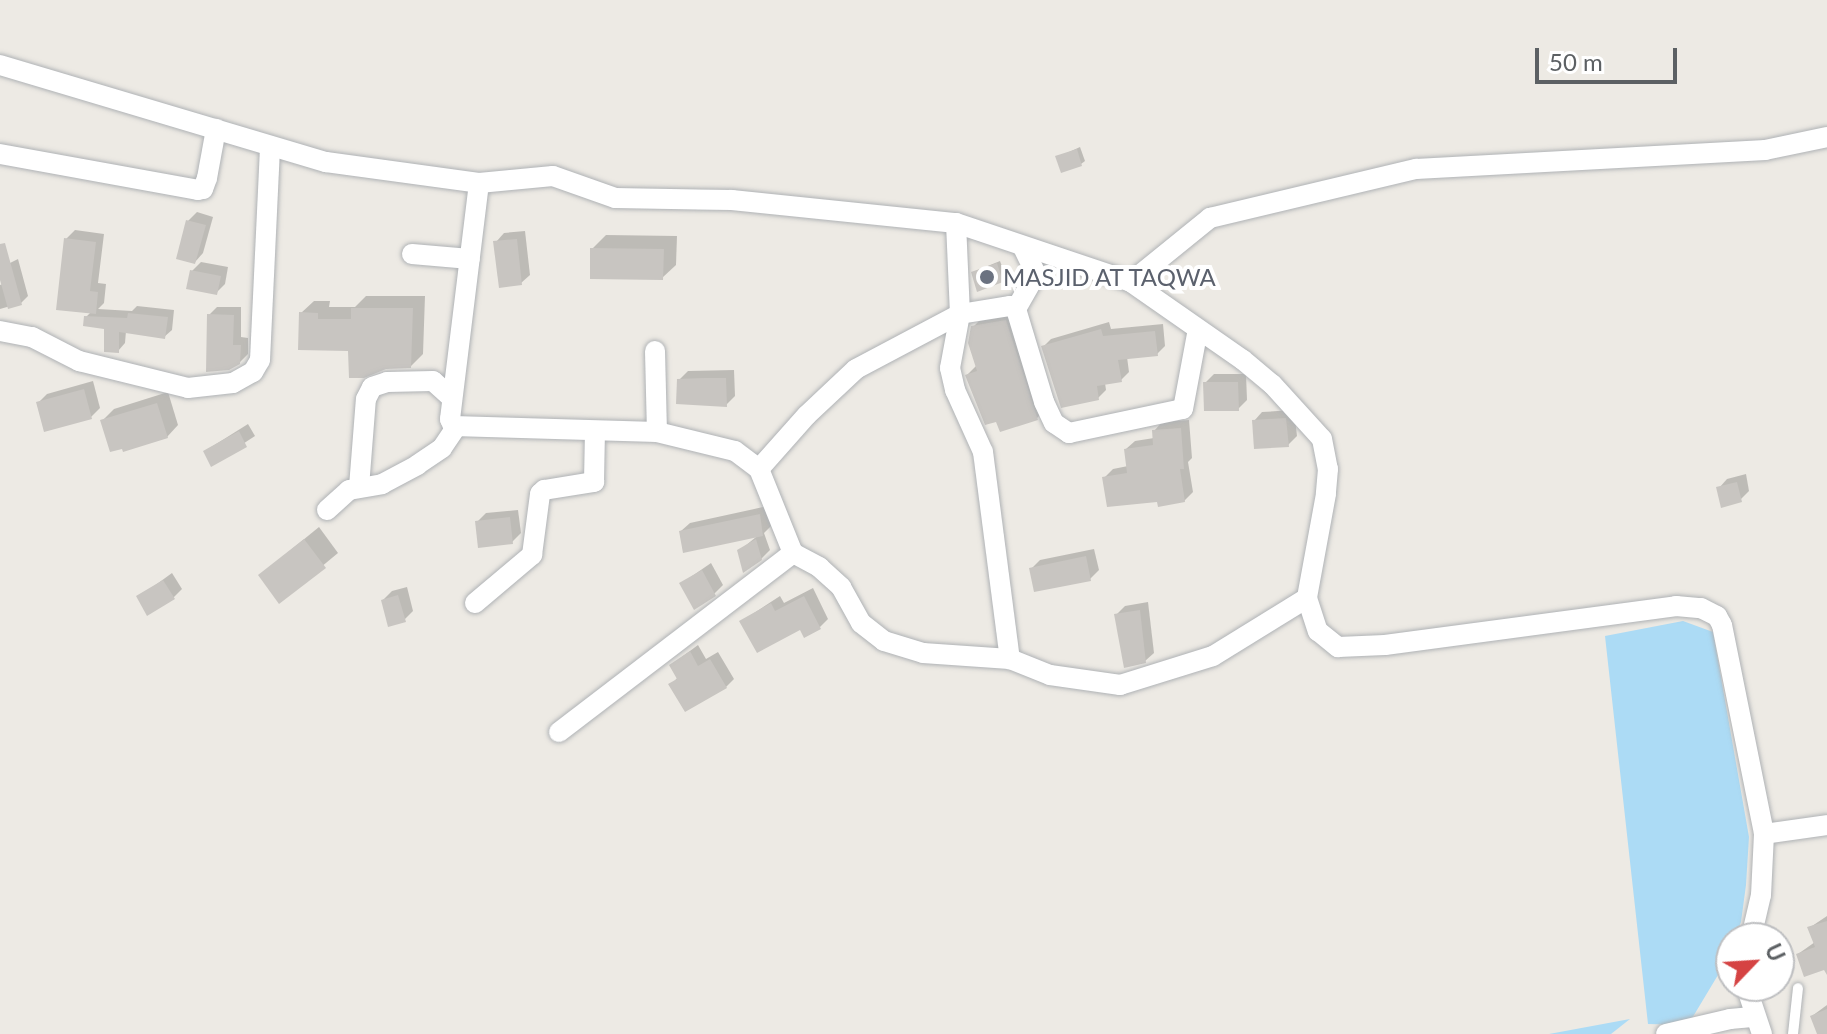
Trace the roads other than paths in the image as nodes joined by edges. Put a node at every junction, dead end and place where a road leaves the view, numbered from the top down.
1 (0, 65) edge
2 (216, 129) junction
3 (1827, 137) edge
4 (270, 148) junction
5 (0, 154) edge
6 (479, 183) junction
7 (956, 223) junction
8 (1023, 247) junction
9 (412, 254) dead end
10 (470, 259) junction
11 (1131, 282) junction
12 (1016, 309) junction
13 (960, 314) junction
14 (1198, 329) junction
15 (0, 331) edge
16 (655, 351) dead end
17 (452, 398) junction
18 (456, 427) junction
19 (595, 432) junction
20 (657, 432) junction
21 (759, 469) junction
22 (359, 487) junction
23 (327, 510) dead end
24 (793, 553) junction
25 (1307, 598) junction
26 (475, 603) dead end
27 (1010, 659) junction
28 (559, 732) dead end
29 (1827, 825) edge
30 (1764, 834) junction
31 (1755, 922) edge
32 (1798, 988) dead end
33 (1751, 1002) edge
34 (1758, 1026) edge
35 (1666, 1034) edge
36 (1793, 1034) edge

1 - 2 street
2 - 4 street
2 - 5 street
3 - 11 street
4 - 6 street
4 - 15 street
6 - 7 street
6 - 10 street
7 - 8 street
7 - 13 street
8 - 11 street
8 - 12 street
9 - 10 street
10 - 17 street
11 - 14 street
12 - 13 street
12 - 14 street
13 - 21 street
13 - 27 street
14 - 25 street
16 - 20 street
17 - 18 street
17 - 22 street
18 - 19 street
18 - 22 street
19 - 20 street
19 - 26 street
20 - 21 street
21 - 24 street
22 - 23 street
24 - 27 street
24 - 28 street
25 - 27 street
25 - 30 street
29 - 30 street
30 - 31 street
32 - 36 lane
33 - 34 street
34 - 35 street

